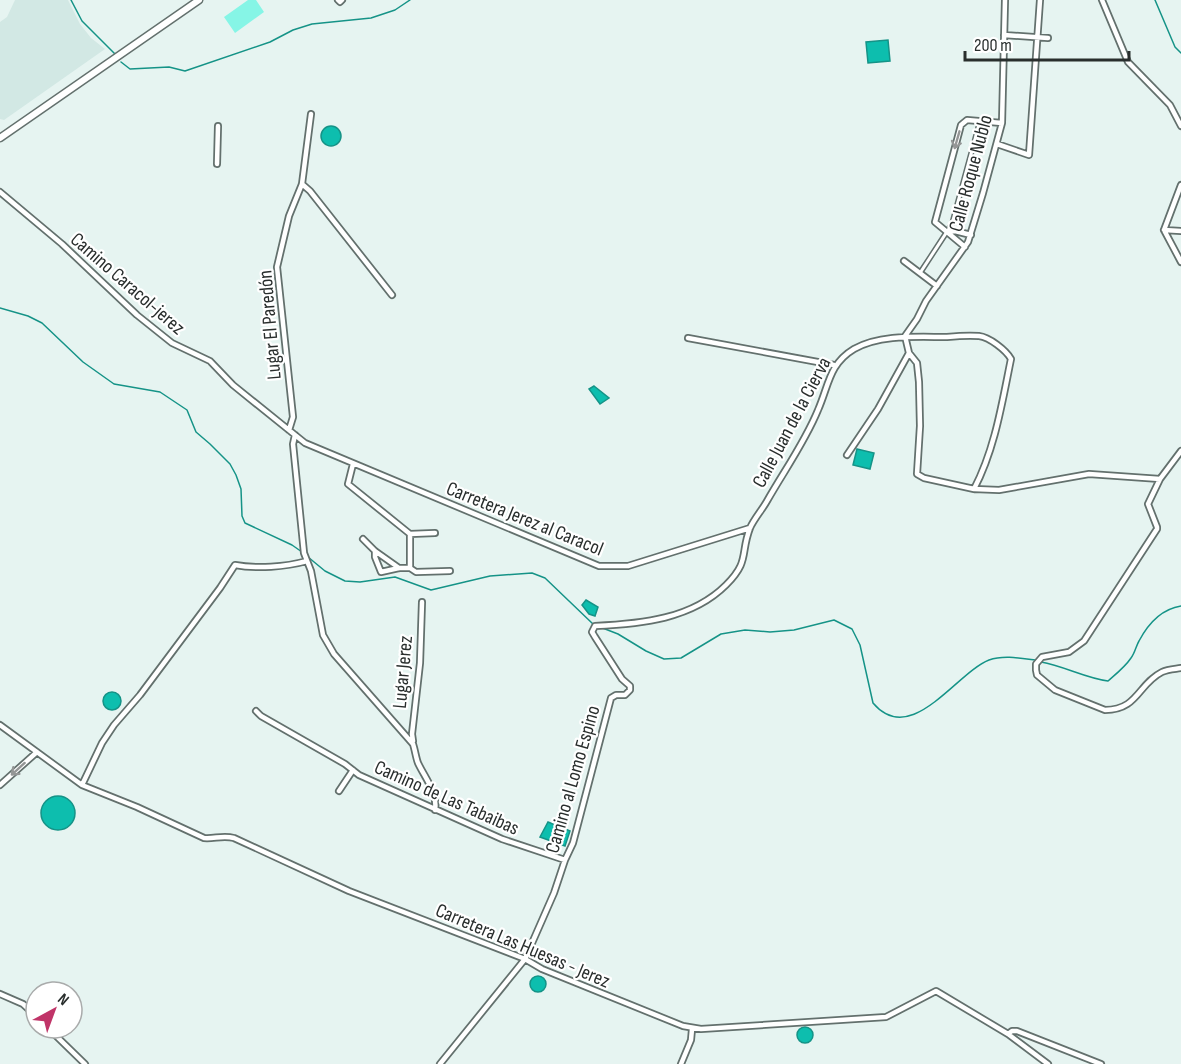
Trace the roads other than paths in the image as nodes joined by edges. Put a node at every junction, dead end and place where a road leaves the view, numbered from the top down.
1 (199, 0) edge
2 (1005, 0) edge
3 (1040, 0) edge
4 (1102, 0) edge
5 (1004, 35) junction
6 (1037, 37) junction
7 (1048, 38) dead end
8 (311, 114) dead end
9 (980, 121) junction
10 (1002, 123) junction
11 (218, 126) dead end
12 (1181, 126) edge
13 (0, 138) edge
14 (998, 144) junction
15 (217, 164) dead end
16 (302, 184) junction
17 (1181, 185) edge
18 (0, 192) edge
19 (1164, 230) junction
20 (1181, 231) edge
21 (948, 232) junction
22 (971, 235) junction
23 (964, 247) junction
24 (904, 261) dead end
25 (1181, 262) edge
26 (920, 273) junction
27 (937, 286) junction
28 (392, 295) dead end
29 (905, 336) junction
30 (688, 338) dead end
31 (909, 353) junction
32 (834, 365) junction
33 (289, 430) junction
34 (295, 435) junction
35 (1181, 451) edge
36 (847, 455) dead end
37 (353, 464) junction
38 (1160, 479) junction
39 (974, 489) junction
40 (750, 528) junction
41 (435, 533) dead end
42 (410, 534) junction
43 (363, 539) dead end
44 (375, 551) junction
45 (307, 561) junction
46 (399, 568) junction
47 (410, 568) junction
48 (450, 571) dead end
49 (422, 602) dead end
50 (1181, 668) edge
51 (256, 711) dead end
52 (0, 725) edge
53 (413, 744) junction
54 (37, 752) junction
55 (353, 770) junction
56 (0, 785) edge
57 (82, 785) junction
58 (339, 790) dead end
59 (435, 810) junction
60 (565, 860) junction
61 (525, 959) junction
62 (0, 994) edge
63 (24, 1006) edge
64 (692, 1029) junction
65 (1008, 1034) junction
66 (60, 1040) edge
67 (85, 1064) edge
68 (440, 1064) edge
69 (681, 1064) edge
70 (1048, 1064) edge
71 (1101, 1064) edge

1 - 13 main road
2 - 5 street, Calle Roque Nublo
3 - 6 street
4 - 12 street
5 - 6 street
5 - 10 street, Calle Roque Nublo
6 - 7 street
6 - 14 street
8 - 16 street, Lugar El Paredón
9 - 10 street
9 - 21 street
9 -> 21 street
10 - 14 street, Calle Roque Nublo
11 - 15 street
14 - 22 street, Calle Roque Nublo
16 - 28 street
16 - 33 street, Lugar El Paredón
17 - 19 street
18 - 33 street, Camino Caracol-jerez
19 - 20 street
19 - 25 street
21 - 22 street
21 - 23 street
21 - 26 street
22 - 23 street, Calle Roque Nublo
23 - 27 street, Calle Roque Nublo
24 - 26 street
26 - 27 street
27 - 29 street, Calle Roque Nublo
29 - 31 street
29 - 32 street, Calle Juan de la Cierva
29 - 39 street, Calle Juan de la Cierva
30 - 32 street
31 - 36 street
31 - 39 street
32 - 40 street, Calle Juan de la Cierva
33 - 34 street, Camino Caracol-jerez
34 - 37 street, Carretera Jerez al Caracol
34 - 45 street
35 - 38 street
37 - 40 street, Carretera Jerez al Caracol
37 - 42 street
38 - 39 street
38 - 50 street
40 - 60 street, Camino al Lomo Espino
41 - 42 street
42 - 47 street
43 - 44 street
44 - 46 street
44 - 46 street
45 - 53 street
45 - 57 street
46 - 47 street
47 - 48 street
49 - 53 street, Lugar Jerez
51 - 55 street, Camino de Las Tabaibas
52 - 54 street, Carretera Las Huesas - Jerez
53 - 59 street
54 -> 56 street
54 - 57 street, Carretera Las Huesas - Jerez
55 - 58 street, Camino de Las Tabaibas
55 - 59 street, Camino de Las Tabaibas
57 - 61 street, Carretera Las Huesas - Jerez
59 - 60 street, Camino de Las Tabaibas
60 - 61 street, Camino al Lomo Espino
61 - 64 street, Carretera Las Huesas - Jerez
61 - 68 street, Camino al Lomo Espino
62 - 63 street
64 - 65 street, Carretera Las Huesas - Jerez
64 - 69 street
65 - 70 street, Carretera Las Huesas - Jerez
65 - 71 street
66 - 67 street

